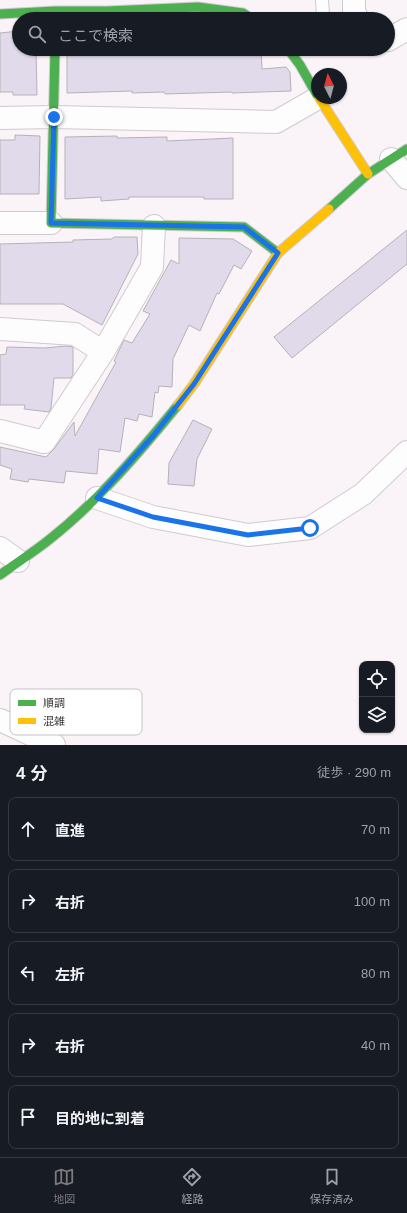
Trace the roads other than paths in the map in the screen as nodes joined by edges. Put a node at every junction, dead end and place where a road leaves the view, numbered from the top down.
1 (322, 0) edge
2 (354, 0) edge
3 (56, 10) edge
4 (28, 12) edge
5 (231, 12) edge
6 (323, 12) edge
7 (354, 12) edge
8 (12, 13) edge
9 (0, 14) edge
10 (407, 29) edge
11 (395, 36) edge
12 (55, 56) edge
13 (293, 56) edge
14 (311, 84) edge
15 (311, 102) edge
16 (322, 104) edge
17 (54, 117) junction
18 (0, 118) edge
19 (399, 154) edge
20 (368, 174) junction
21 (407, 178) edge
22 (0, 223) edge
23 (51, 223) junction
24 (154, 226) junction
25 (278, 253) junction
26 (0, 329) edge
27 (103, 352) junction
28 (0, 430) edge
29 (407, 452) edge
30 (97, 498) junction
31 (0, 548) edge
32 (18, 561) junction
33 (0, 575) edge
34 (0, 720) edge
35 (10, 725) edge
36 (32, 735) edge
37 (54, 745) edge

1 - 6 lane
2 - 7 street
3 - 4 street
3 - 5 street
8 - 9 street
10 - 11 street
12 - 17 street
13 - 14 street
15 - 17 street
16 - 20 street
17 - 18 street
17 - 23 street
19 - 20 street
19 - 21 street
20 - 25 street
22 - 23 street
23 - 24 street
24 - 25 street
24 - 27 street
25 - 30 street
26 - 27 street
27 - 28 street
29 - 30 street
30 - 32 street
31 - 32 street
32 - 33 street
34 - 35 street
36 - 37 street

